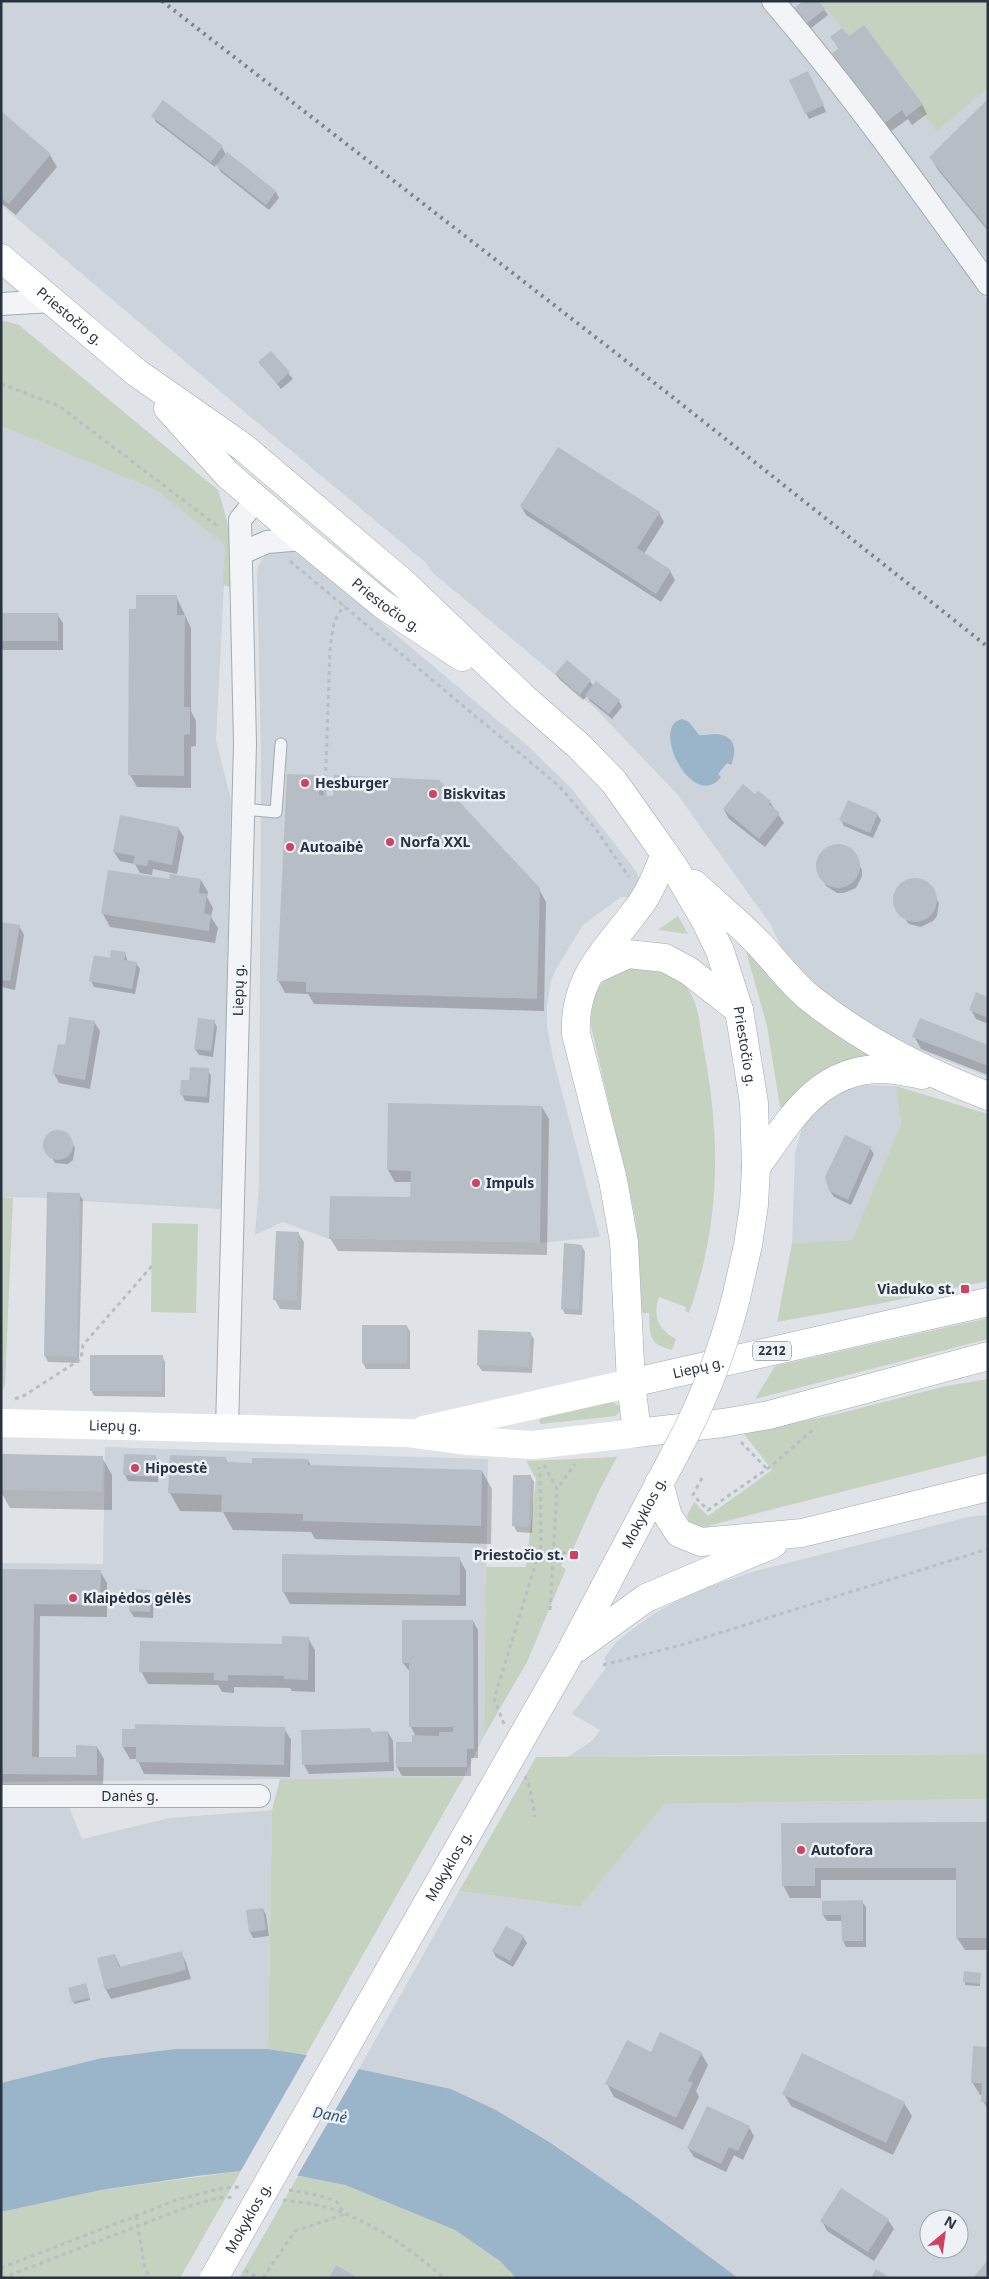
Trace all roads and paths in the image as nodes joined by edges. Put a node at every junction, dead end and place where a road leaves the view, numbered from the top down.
1 (773, 1) edge
2 (1, 258) edge
3 (988, 284) edge
4 (53, 301) junction
5 (1, 304) edge
6 (137, 373) junction
7 (1, 384) edge
8 (278, 477) junction
9 (257, 499) junction
10 (224, 531) dead end
11 (303, 539) junction
12 (268, 542) junction
13 (242, 553) junction
14 (344, 606) junction
15 (525, 698) junction
16 (281, 744) dead end
17 (325, 795) dead end
18 (243, 810) junction
19 (670, 860) junction
20 (625, 883) dead end
21 (590, 972) junction
22 (739, 1010) junction
23 (943, 1078) junction
24 (988, 1096) edge
25 (756, 1167) junction
26 (152, 1266) dead end
27 (988, 1302) edge
28 (988, 1356) edge
29 (631, 1384) junction
30 (16, 1398) dead end
31 (822, 1422) dead end
32 (1, 1423) edge
33 (723, 1423) junction
34 (228, 1428) junction
35 (408, 1433) junction
36 (637, 1433) junction
37 (517, 1444) junction
38 (676, 1452) joint
39 (767, 1469) junction
40 (702, 1478) dead end
41 (659, 1483) junction
42 (988, 1487) edge
43 (557, 1489) dead end
44 (802, 1532) junction
45 (988, 1550) edge
46 (577, 1552) dead end
47 (554, 1553) junction
48 (550, 1610) dead end
49 (570, 1653) junction
50 (603, 1665) dead end
51 (505, 1726) dead end
52 (523, 1771) dead end
53 (1, 1796) edge
54 (260, 1796) dead end
55 (535, 1817) dead end
56 (248, 2187) dead end
57 (285, 2190) dead end
58 (243, 2197) dead end
59 (278, 2199) dead end
60 (345, 2214) junction
61 (136, 2216) junction
62 (138, 2227) junction
63 (1, 2268) edge
64 (244, 2270) dead end
65 (2, 2278) edge
66 (151, 2278) edge
67 (214, 2278) edge
68 (258, 2278) edge
69 (263, 2278) edge
70 (444, 2278) edge

1 - 3 street
2 - 4 main road, Priestočio g.
4 - 5 street
4 - 6 main road, Priestočio g.
6 - 8 main road, Priestočio g.
6 - 9 main road, Priestočio g.
7 - 10 path
8 - 9 main road
8 - 15 main road, Priestočio g.
9 - 11 main road, Priestočio g.
9 - 13 street, Liepų g.
11 - 12 street
11 - 15 main road, Priestočio g.
12 - 13 street
12 - 14 path
13 - 18 street, Liepų g.
14 - 17 path
14 - 20 path
15 - 19 main road, Priestočio g.
16 - 18 lane
18 - 34 street, Liepų g.
19 - 21 main road
19 - 22 main road, Priestočio g.
19 - 23 main road
21 - 22 main road
21 - 29 main road
22 - 25 main road, Priestočio g.
23 - 24 main road
23 - 25 main road
25 - 38 main road, Priestočio g., bridge
26 - 30 path
27 - 29 main road, Liepų g. / 2212
28 - 33 main road, Liepų g.
29 - 35 main road, Liepų g. / 2212
29 - 36 main road
31 - 39 path
32 - 34 main road, Liepų g. / 2212
33 - 36 main road, Liepų g.
33 - 39 path
34 - 35 main road, Liepų g. / 2212
35 - 37 main road, Liepų g.
36 - 37 main road, Liepų g.
37 - 51 path
38 - 41 main road, Mokyklos g.
39 - 40 path
41 - 44 main road
41 - 49 main road, Mokyklos g.
42 - 44 main road
43 - 47 path
44 - 49 main road
45 - 50 path
46 - 47 path
47 - 48 path
49 - 67 main road, Mokyklos g., bridge
52 - 55 path
53 - 54 street, Danės g.
56 - 61 path
57 - 60 path
58 - 62 path
59 - 60 path
60 - 69 path
60 - 70 path
61 - 62 path
61 - 63 path
62 - 65 path
62 - 66 path
64 - 68 path

